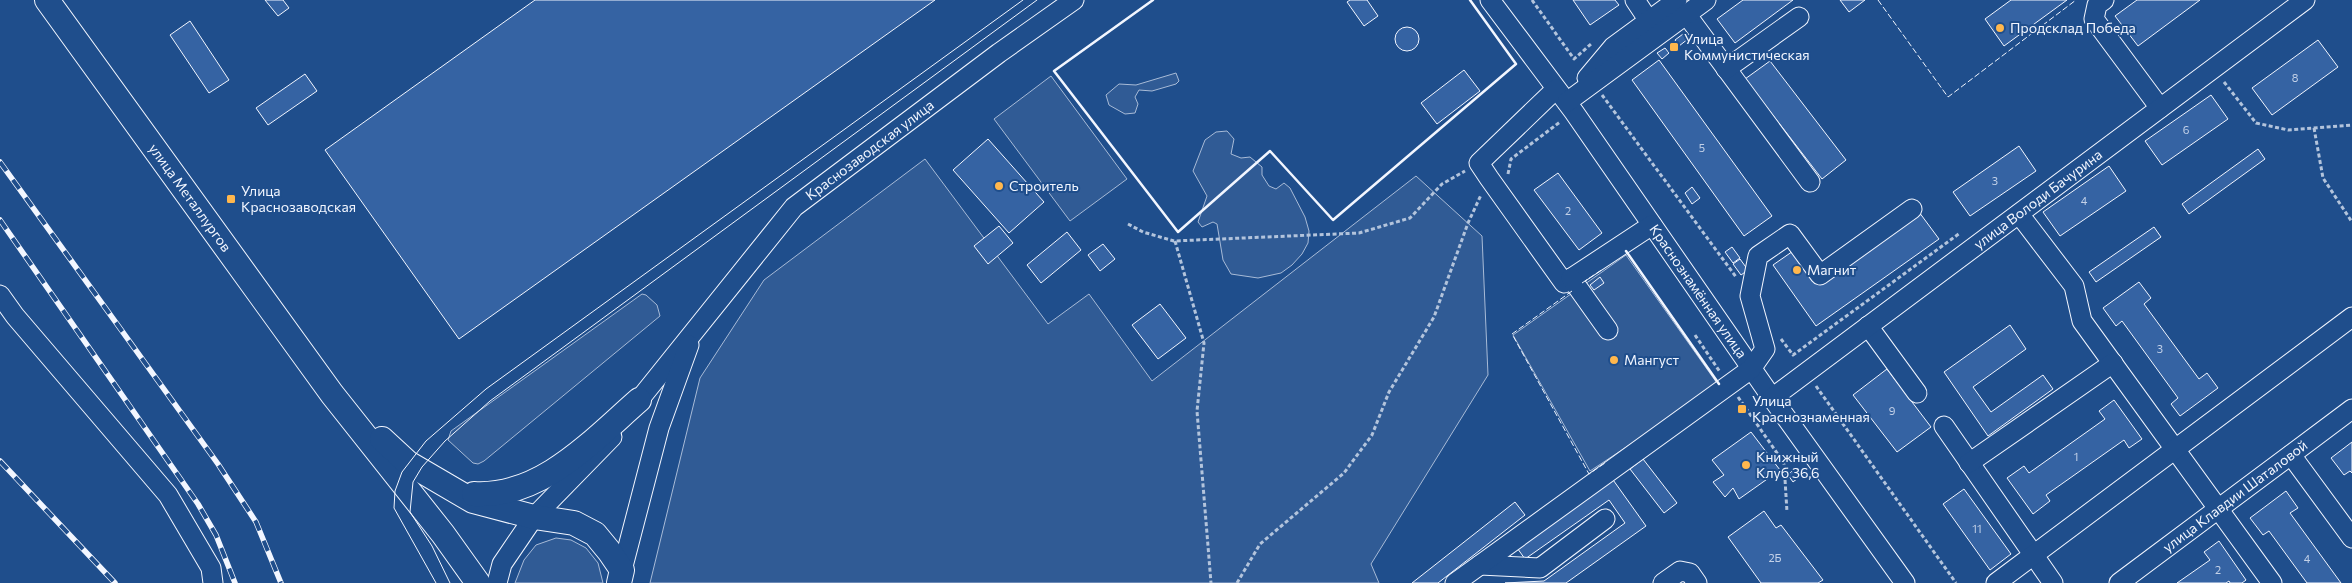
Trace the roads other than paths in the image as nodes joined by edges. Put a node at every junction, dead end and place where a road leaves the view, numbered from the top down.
1 (47, 0) edge
2 (1074, 0) edge
3 (1490, 0) edge
4 (1634, 0) edge
5 (1706, 0) edge
6 (2104, 0) edge
7 (2305, 0) edge
8 (1679, 4) edge
9 (1798, 17) dead end
10 (1654, 28) junction
11 (1726, 69) junction
12 (1561, 95) junction
13 (2160, 108) junction
14 (1810, 182) dead end
15 (1912, 209) dead end
16 (2019, 214) junction
17 (1652, 225) junction
18 (1571, 278) junction
19 (0, 295) edge
20 (2352, 316) edge
21 (1868, 326) junction
22 (694, 330) junction
23 (1608, 330) dead end
24 (2113, 363) junction
25 (1752, 369) junction
26 (1917, 393) dead end
27 (332, 394) junction
28 (1772, 398) junction
29 (638, 400) junction
30 (2352, 409) edge
31 (1944, 426) dead end
32 (2176, 448) junction
33 (2291, 455) junction
34 (1969, 463) junction
35 (458, 493) junction
36 (2218, 509) junction
37 (534, 516) junction
38 (1605, 519) dead end
39 (2352, 538) edge
40 (2034, 555) junction
41 (1480, 565) junction
42 (620, 576) edge
43 (214, 583) edge
44 (478, 583) edge
45 (497, 583) edge
46 (1455, 583) edge
47 (1663, 583) edge
48 (1697, 583) edge
49 (1905, 583) edge
50 (1996, 583) edge
51 (2053, 583) edge
52 (2119, 583) edge
53 (2272, 583) edge

1 - 27 main road, улица Металлургов
2 - 22 street, Краснозаводская улица
3 - 12 street, Краснознамённая улица
4 - 10 street
5 - 8 street
6 - 13 street
7 - 13 street, улица Володи Бачурина
8 - 10 street
8 - 11 street
9 - 11 street
10 - 12 street
11 - 14 street
12 - 17 street, Краснознамённая улица
12 - 18 street
13 - 16 street, улица Володи Бачурина
15 - 25 street
16 - 21 street, улица Володи Бачурина
16 - 24 street
17 - 18 street
17 - 25 street, Краснознамённая улица
18 - 23 street
19 - 43 street
20 - 32 street
21 - 26 street
21 - 28 street, улица Володи Бачурина
22 - 29 street, Краснозаводская улица
22 - 42 street
24 - 32 street
24 - 34 street
25 - 28 street, Краснознамённая улица
25 - 41 street
27 - 35 main road
27 - 44 main road
28 - 49 street, Краснознамённая улица
29 - 35 main road
29 - 37 street, Краснозаводская улица
30 - 33 street, улица Клавдии Шаталовой
31 - 34 street
32 - 36 street
32 - 40 street
33 - 36 street, улица Клавдии Шаталовой
33 - 39 street
34 - 40 street
35 - 37 main road
36 - 52 street, улица Клавдии Шаталовой
36 - 53 street
37 - 42 main road
37 - 45 street, Краснозаводская улица
38 - 41 street
40 - 50 street
40 - 51 street
41 - 46 street
47 - 48 street

